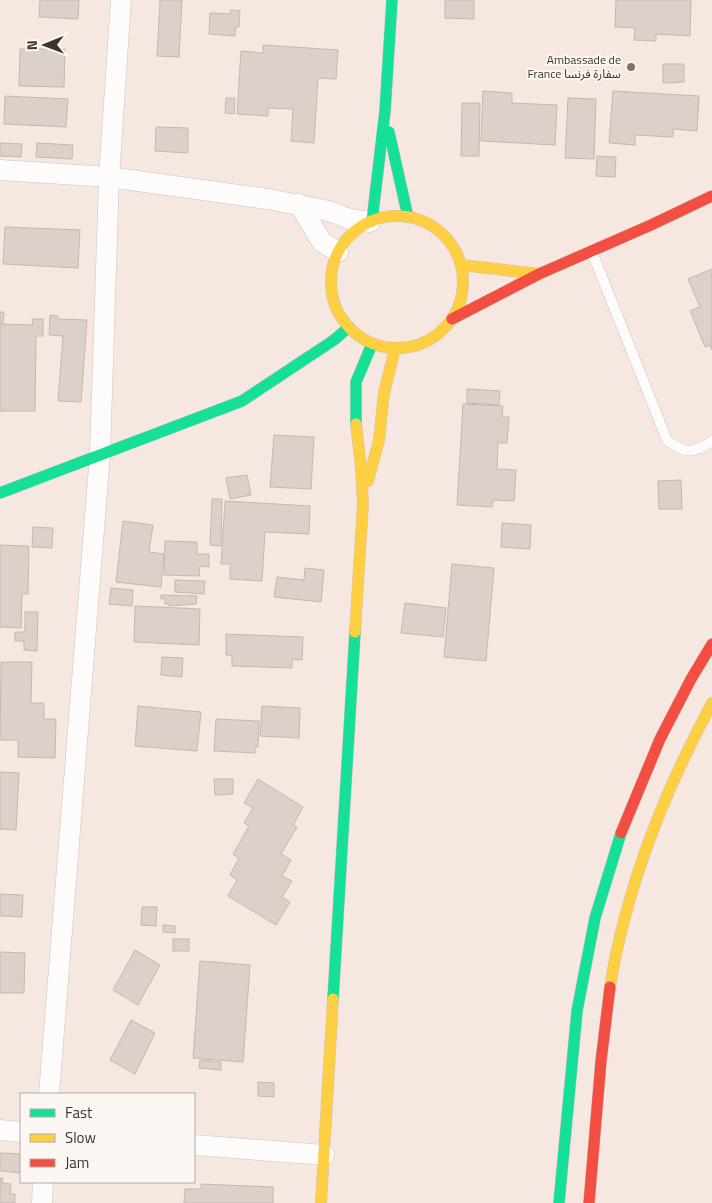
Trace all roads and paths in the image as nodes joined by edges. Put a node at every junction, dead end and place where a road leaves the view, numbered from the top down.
1 (121, 0) edge
2 (392, 0) edge
3 (385, 112) junction
4 (0, 170) edge
5 (109, 177) junction
6 (712, 196) edge
7 (299, 204) junction
8 (408, 217) junction
9 (371, 221) junction
10 (592, 251) junction
11 (338, 252) junction
12 (461, 266) junction
13 (539, 274) junction
14 (452, 319) junction
15 (349, 328) junction
16 (372, 344) junction
17 (395, 349) junction
18 (712, 441) edge
19 (100, 454) junction
20 (0, 494) edge
21 (363, 504) junction
22 (712, 644) edge
23 (712, 703) edge
24 (50, 1093) edge
25 (0, 1130) edge
26 (20, 1132) edge
27 (195, 1145) edge
28 (324, 1155) junction
29 (43, 1183) edge
30 (42, 1203) edge
31 (321, 1203) edge
32 (559, 1203) edge
33 (589, 1203) edge

1 - 5 street
2 - 3 main road
3 - 8 main road
3 - 9 main road
4 - 5 street
5 - 7 street
5 - 19 street
6 - 10 main road
7 - 9 street
7 - 11 street
8 - 9 main road
8 - 12 main road
9 - 11 main road
10 - 13 main road
10 - 18 lane
11 - 15 main road
12 - 13 main road
12 - 14 main road
13 - 14 main road
14 - 17 main road
15 - 16 main road
15 - 19 main road
16 - 17 main road
16 - 21 main road
17 - 21 main road
19 - 20 main road
19 - 24 street
21 - 28 main road
22 - 32 main road
23 - 33 main road
25 - 26 street
27 - 28 street
28 - 31 main road
29 - 30 street

